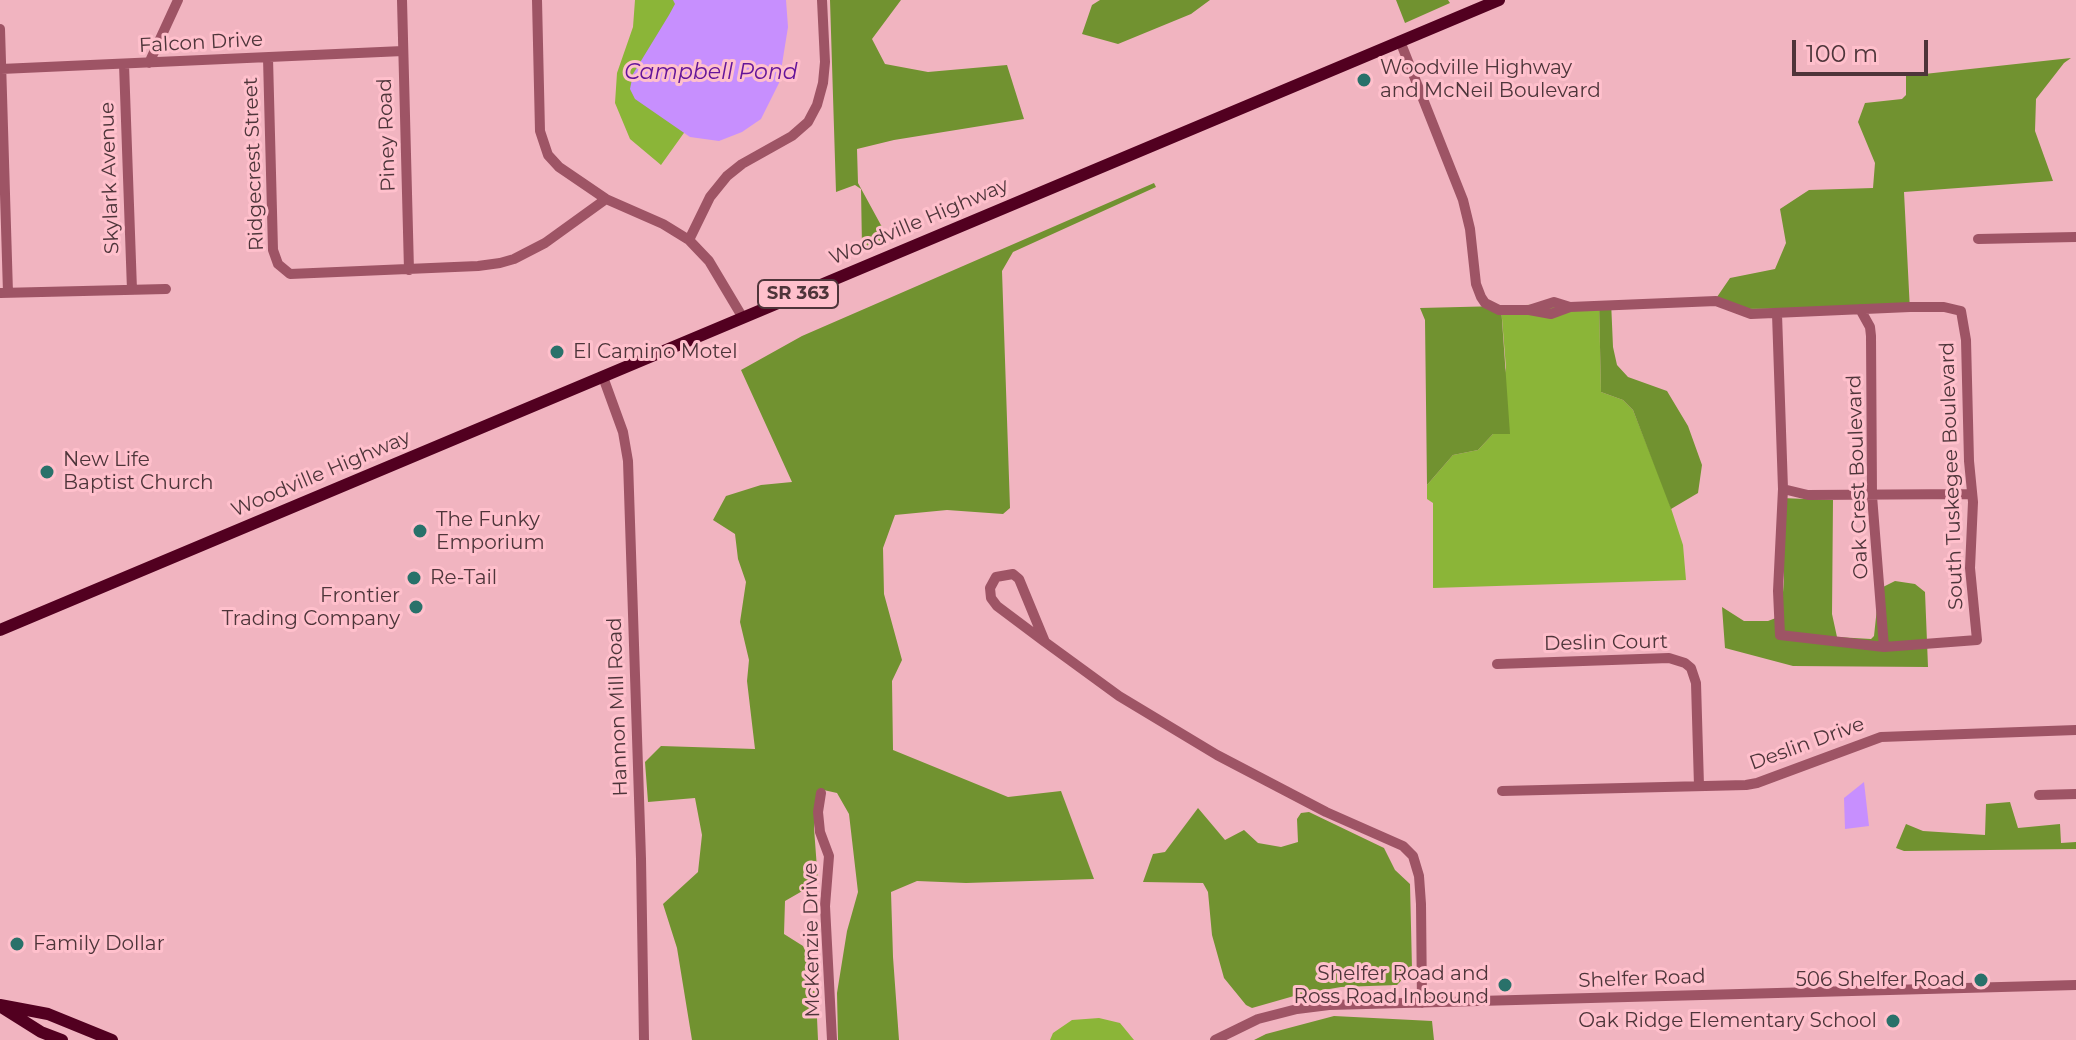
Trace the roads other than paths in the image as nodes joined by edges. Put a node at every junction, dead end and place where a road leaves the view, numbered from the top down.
1 (178, 0) edge
2 (402, 0) edge
3 (537, 0) edge
4 (822, 0) edge
5 (1499, 0) edge
6 (0, 29) edge
7 (1400, 41) junction
8 (403, 51) junction
9 (268, 58) junction
10 (149, 63) junction
11 (124, 64) junction
12 (1, 69) edge
13 (606, 199) junction
14 (2076, 237) edge
15 (1978, 239) dead end
16 (689, 240) junction
17 (409, 270) junction
18 (166, 289) dead end
19 (132, 290) junction
20 (4, 293) edge
21 (1860, 309) junction
22 (1777, 314) junction
23 (743, 318) junction
24 (603, 377) junction
25 (1783, 489) junction
26 (1972, 494) junction
27 (1872, 496) junction
28 (0, 630) edge
29 (1045, 642) junction
30 (1884, 647) junction
31 (1497, 664) dead end
32 (2076, 730) edge
33 (1699, 786) junction
34 (1502, 791) dead end
35 (821, 793) dead end
36 (2076, 794) edge
37 (2039, 795) dead end
38 (2076, 985) edge
39 (1422, 1003) junction
40 (0, 1006) edge
41 (62, 1040) edge
42 (112, 1040) edge
43 (644, 1040) edge
44 (832, 1040) edge
45 (1215, 1040) edge

1 - 10 street
2 - 8 street, Piney Road
3 - 13 street
4 - 16 street
5 - 7 main road, Woodville Highway / SR 363
6 - 12 street
7 - 22 street
7 - 23 main road, Woodville Highway / SR 363
8 - 9 street, Falcon Drive
8 - 17 street, Piney Road
9 - 10 street, Falcon Drive
9 - 17 street, Ridgecrest Street
10 - 11 street, Falcon Drive
11 - 12 street, Falcon Drive
11 - 19 street, Skylark Avenue
12 - 20 street
13 - 16 street
13 - 17 street
14 - 15 street
16 - 23 street
18 - 19 street
19 - 20 street
21 - 22 street
21 - 26 street, South Tuskegee Boulevard
21 - 27 street, Oak Crest Boulevard
22 - 25 street
23 - 24 main road, Woodville Highway / SR 363
24 - 28 main road, Woodville Highway / SR 363
24 - 43 street, Hannon Mill Road
25 - 27 street
25 - 30 street
26 - 27 street
26 - 30 street, South Tuskegee Boulevard
27 - 30 street, Oak Crest Boulevard
29 - 29 street
29 - 39 street
31 - 33 street, Deslin Court
32 - 33 street, Deslin Drive
33 - 34 street, Deslin Drive
35 - 44 street, McKenzie Drive
36 - 37 street
38 - 39 street, Shelfer Road
39 - 45 street, Shelfer Road
40 - 41 main road
40 - 42 main road

